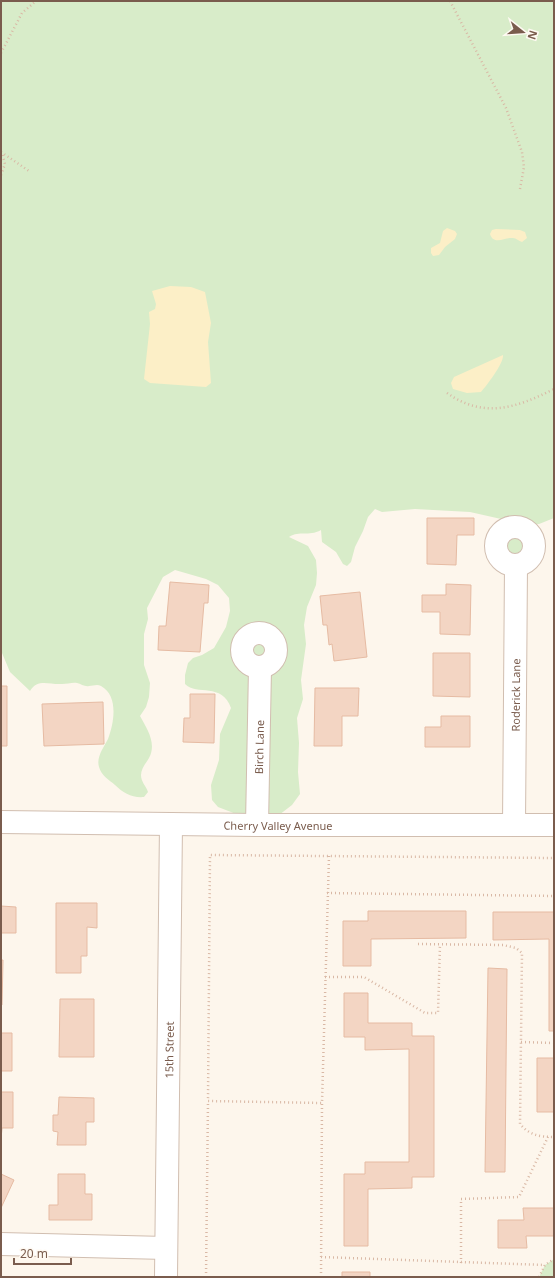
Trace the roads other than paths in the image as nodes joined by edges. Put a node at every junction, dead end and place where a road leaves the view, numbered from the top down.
1 (516, 565) dead end
2 (260, 668) dead end
3 (1, 822) edge
4 (171, 824) junction
5 (258, 825) junction
6 (554, 825) edge
7 (514, 826) junction
8 (1, 1244) edge
9 (166, 1248) junction
10 (166, 1277) edge

1 - 7 street, Roderick Lane
2 - 5 street, Birch Lane
3 - 4 street, Cherry Valley Avenue
4 - 5 street, Cherry Valley Avenue
4 - 9 street, 15th Street
5 - 7 street, Cherry Valley Avenue
6 - 7 street, Cherry Valley Avenue
8 - 9 street
9 - 10 street, 15th Street

